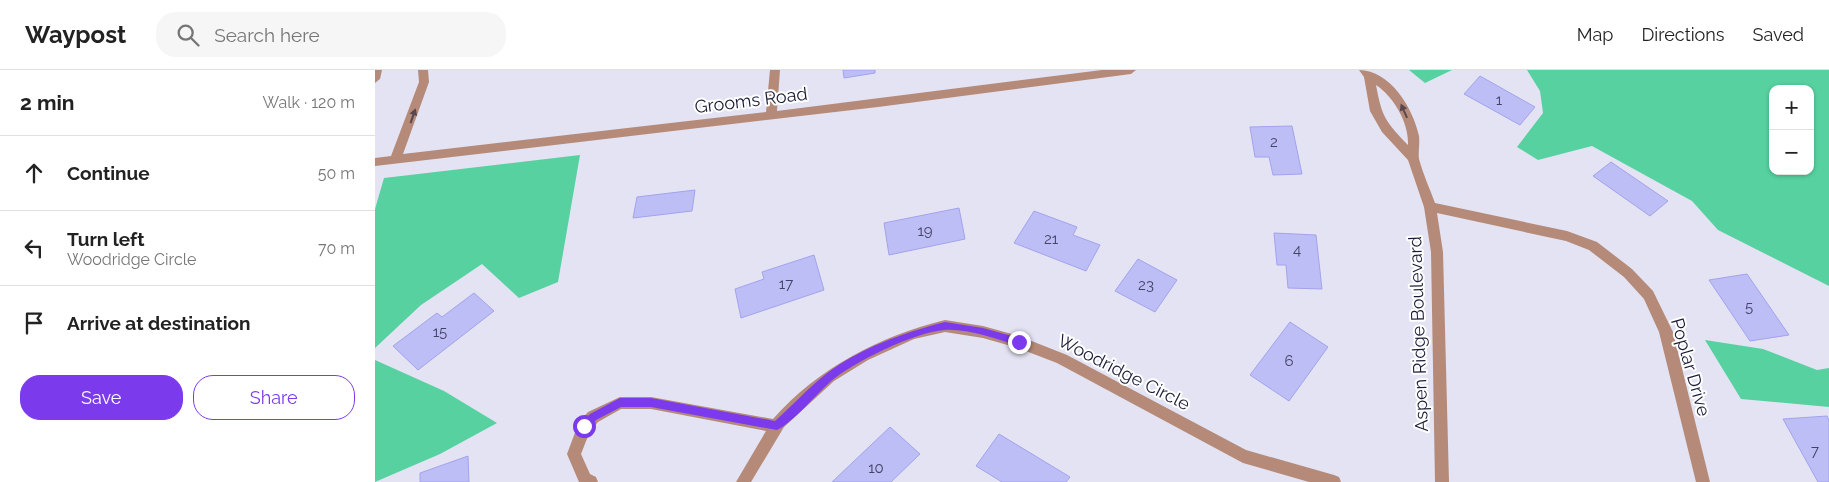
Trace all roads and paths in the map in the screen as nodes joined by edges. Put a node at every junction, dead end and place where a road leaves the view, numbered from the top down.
1 (377, 70) edge
2 (423, 70) edge
3 (775, 70) edge
4 (1131, 70) edge
5 (1367, 73) edge
6 (375, 79) edge
7 (771, 115) junction
8 (1413, 158) junction
9 (395, 160) junction
10 (375, 162) edge
11 (1429, 206) junction
12 (777, 426) junction
13 (591, 482) edge
14 (743, 482) edge
15 (1334, 482) edge
16 (1442, 482) edge
17 (1703, 482) edge

1 - 6 street
9 -> 2 street
3 - 7 street
4 - 7 street, Grooms Road
5 - 8 street, Aspen Ridge Boulevard
8 -> 5 street, Aspen Ridge Boulevard
7 - 9 street, Grooms Road
8 - 11 street, Aspen Ridge Boulevard
9 - 10 street, Grooms Road
11 - 16 street, Aspen Ridge Boulevard
11 - 17 street, Poplar Drive
12 - 13 street
12 - 14 street, Woodridge Circle
12 - 15 street, Woodridge Circle

